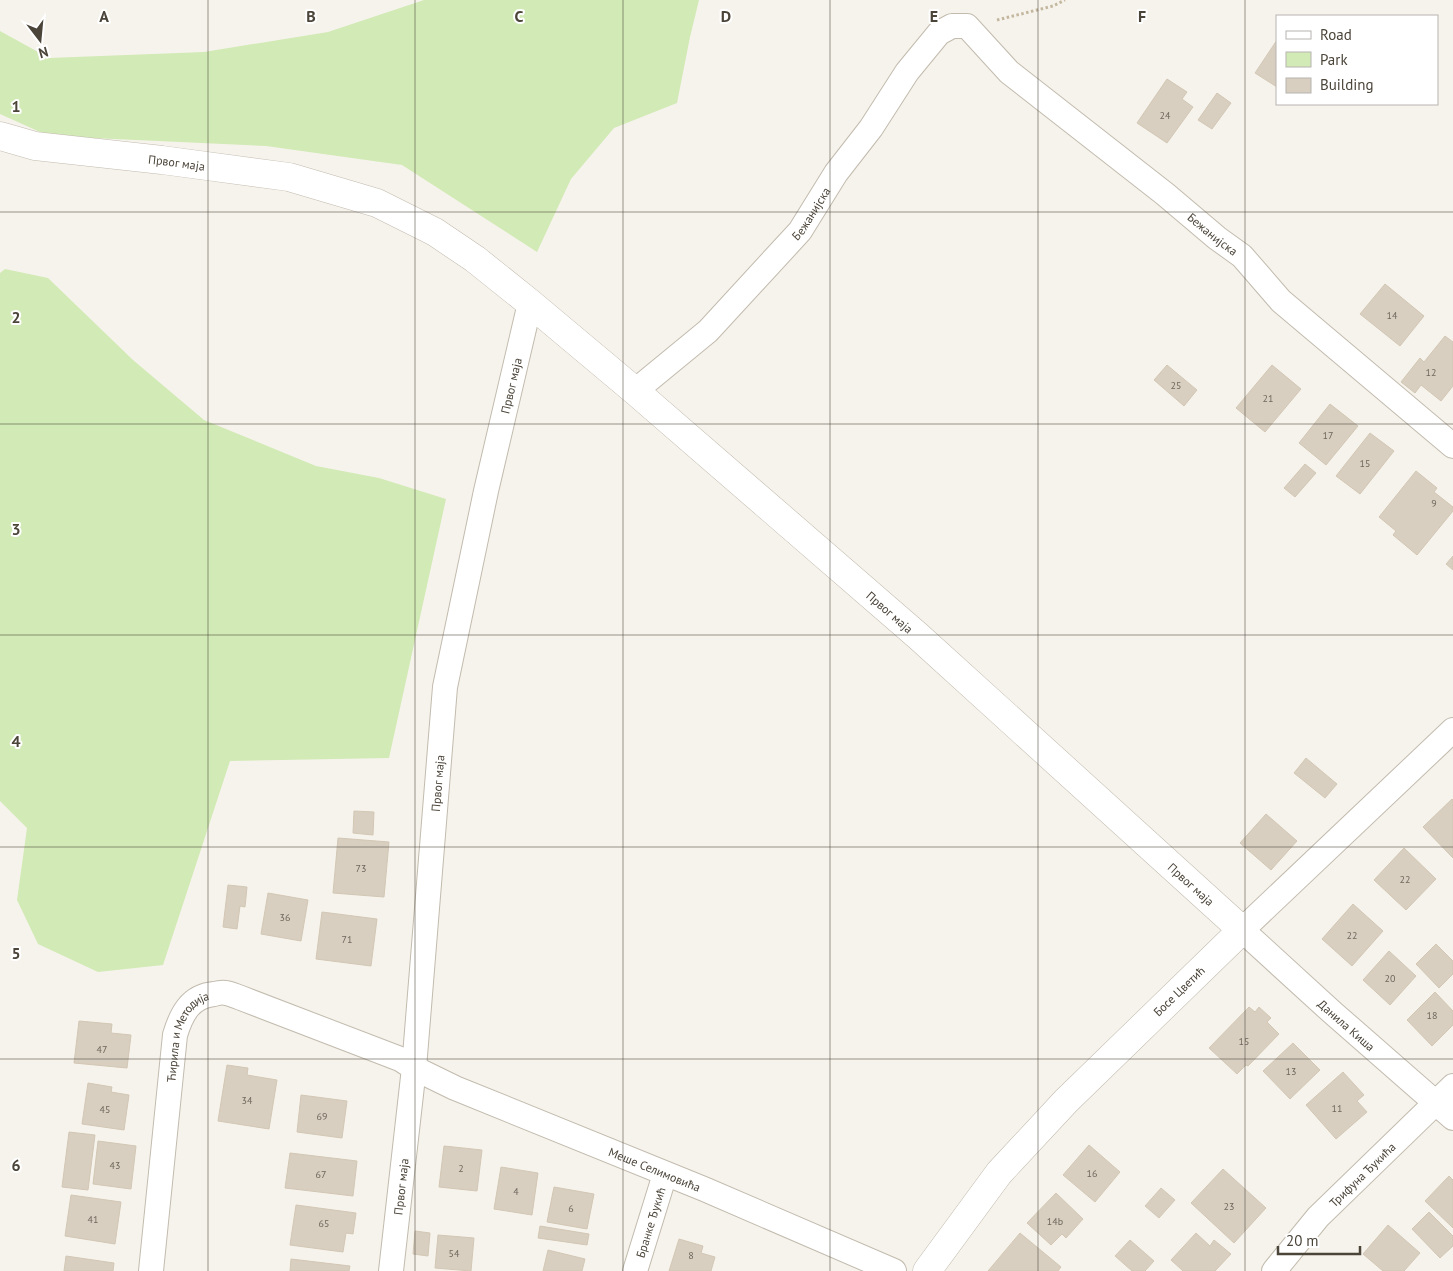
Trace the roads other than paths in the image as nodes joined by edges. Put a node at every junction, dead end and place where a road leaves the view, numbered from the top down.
1 (0, 136) edge
2 (530, 303) junction
3 (635, 392) junction
4 (1453, 446) edge
5 (1453, 730) edge
6 (1242, 930) junction
7 (414, 1068) junction
8 (1453, 1086) edge
9 (1444, 1110) edge
10 (665, 1174) junction
11 (151, 1271) edge
12 (391, 1271) edge
13 (635, 1271) edge
14 (894, 1271) edge
15 (927, 1271) edge
16 (1274, 1271) edge

1 - 2 street, Првог маја
2 - 3 street, Првог маја
2 - 7 street, Првог маја
3 - 4 street, Бежанијска
3 - 6 street, Првог маја
5 - 6 street, Босе Цветић
6 - 9 street, Данила Киша
6 - 15 street, Босе Цветић
7 - 10 street, Меше Селимовића
7 - 11 street, Ћирила и Методија
7 - 12 street, Првог маја
8 - 9 street, Трифуна Ђукића
9 - 16 street, Трифуна Ђукића
10 - 13 street, Бранке Ђукић
10 - 14 street, Меше Селимовића

